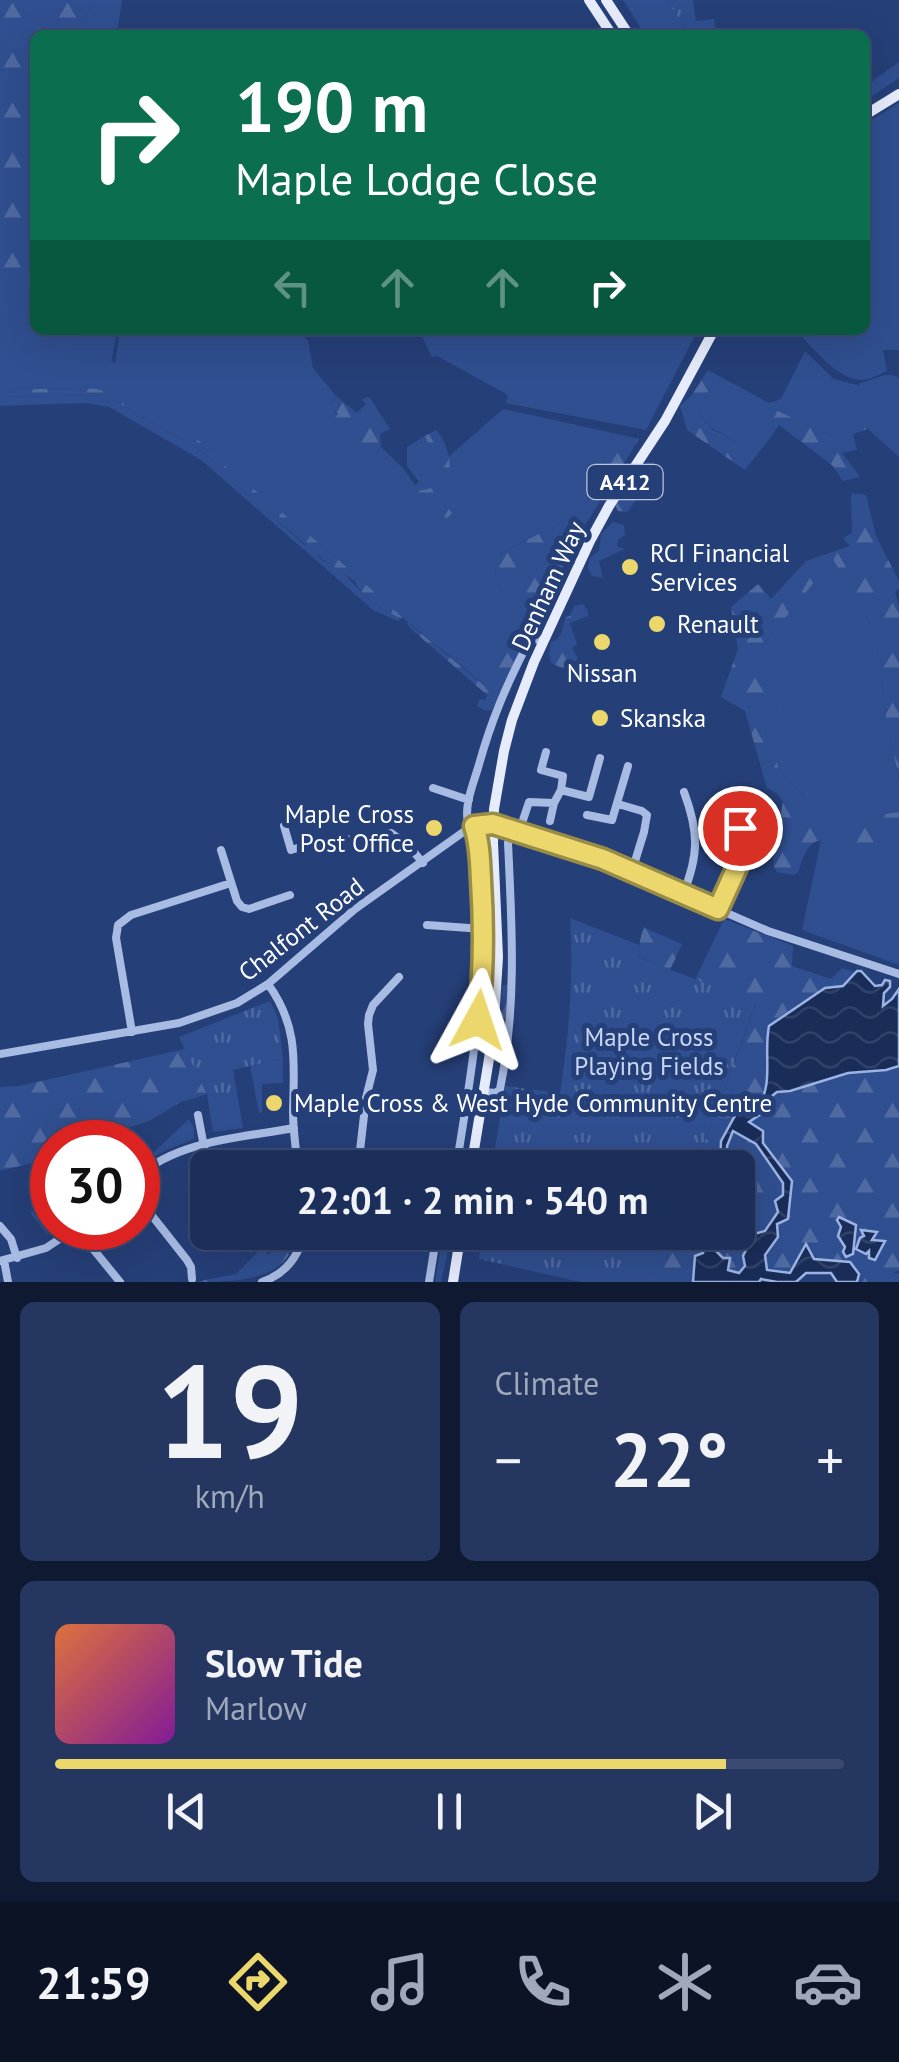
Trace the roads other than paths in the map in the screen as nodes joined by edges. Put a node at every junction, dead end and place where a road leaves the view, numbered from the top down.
1 (590, 0) edge
2 (606, 0) edge
3 (609, 30) edge
4 (626, 30) edge
5 (899, 94) edge
6 (870, 112) edge
7 (711, 335) edge
8 (544, 639) junction
9 (546, 752) dead end
10 (600, 758) dead end
11 (628, 766) dead end
12 (434, 788) dead end
13 (561, 790) junction
14 (684, 792) dead end
15 (469, 800) junction
16 (554, 804) junction
17 (618, 804) junction
18 (586, 816) dead end
19 (550, 821) dead end
20 (493, 824) junction
21 (284, 826) dead end
22 (766, 826) dead end
23 (472, 827) junction
24 (515, 831) junction
25 (222, 850) dead end
26 (423, 863) junction
27 (632, 871) junction
28 (231, 884) junction
29 (682, 894) junction
30 (290, 895) dead end
31 (279, 899) junction
32 (244, 908) junction
33 (718, 909) junction
34 (282, 910) dead end
35 (240, 923) dead end
36 (427, 925) dead end
37 (483, 928) junction
38 (899, 974) edge
39 (399, 977) dead end
40 (268, 984) junction
41 (132, 1032) junction
42 (0, 1054) edge
43 (484, 1092) junction
44 (466, 1106) junction
45 (481, 1109) junction
46 (198, 1114) dead end
47 (294, 1128) junction
48 (204, 1144) junction
49 (205, 1150) edge
50 (296, 1150) edge
51 (360, 1150) edge
52 (459, 1150) edge
53 (474, 1150) edge
54 (160, 1159) edge
55 (160, 1225) edge
56 (0, 1226) edge
57 (40, 1250) edge
58 (94, 1250) edge
59 (298, 1250) edge
60 (434, 1250) edge
61 (457, 1250) edge
62 (16, 1258) junction
63 (2, 1261) edge
64 (192, 1279) dead end
65 (8, 1282) edge
66 (120, 1282) edge
67 (262, 1282) edge
68 (429, 1282) edge
69 (453, 1282) edge

1 - 3 main road
2 - 4 main road
5 - 6 main road
7 - 8 main road, Denham Way / A412
8 - 15 street
8 - 20 main road, Denham Way / A412
9 - 13 street
10 - 13 street
11 - 17 street
12 - 15 street
13 - 16 street
14 - 29 street
15 - 23 street
16 - 19 street
16 - 24 street
17 - 18 street
17 - 27 street
20 - 23 street
20 - 24 street
20 - 43 main road, A412
21 - 26 street
22 - 33 street
23 - 26 street, Chalfont Road
23 - 37 street
24 - 27 street
24 - 43 street
25 - 28 street
26 - 40 street, Chalfont Road
27 - 29 street
28 - 32 street
28 - 41 street
29 - 33 street
30 - 31 street
31 - 32 street
31 - 34 street
32 - 35 street
33 - 38 street
36 - 37 street
37 - 44 street
39 - 51 street
40 - 41 street, Chalfont Road
40 - 47 street
41 - 42 street, Chalfont Road
43 - 45 main road, A412
44 - 45 street
44 - 52 street
45 - 53 main road, A412
46 - 48 street
47 - 48 street
47 - 50 street
48 - 49 street
48 - 54 street
55 - 64 street
56 - 62 street
57 - 62 street
58 - 66 street
59 - 67 street
60 - 68 street
61 - 69 main road
62 - 63 street
63 - 65 street

